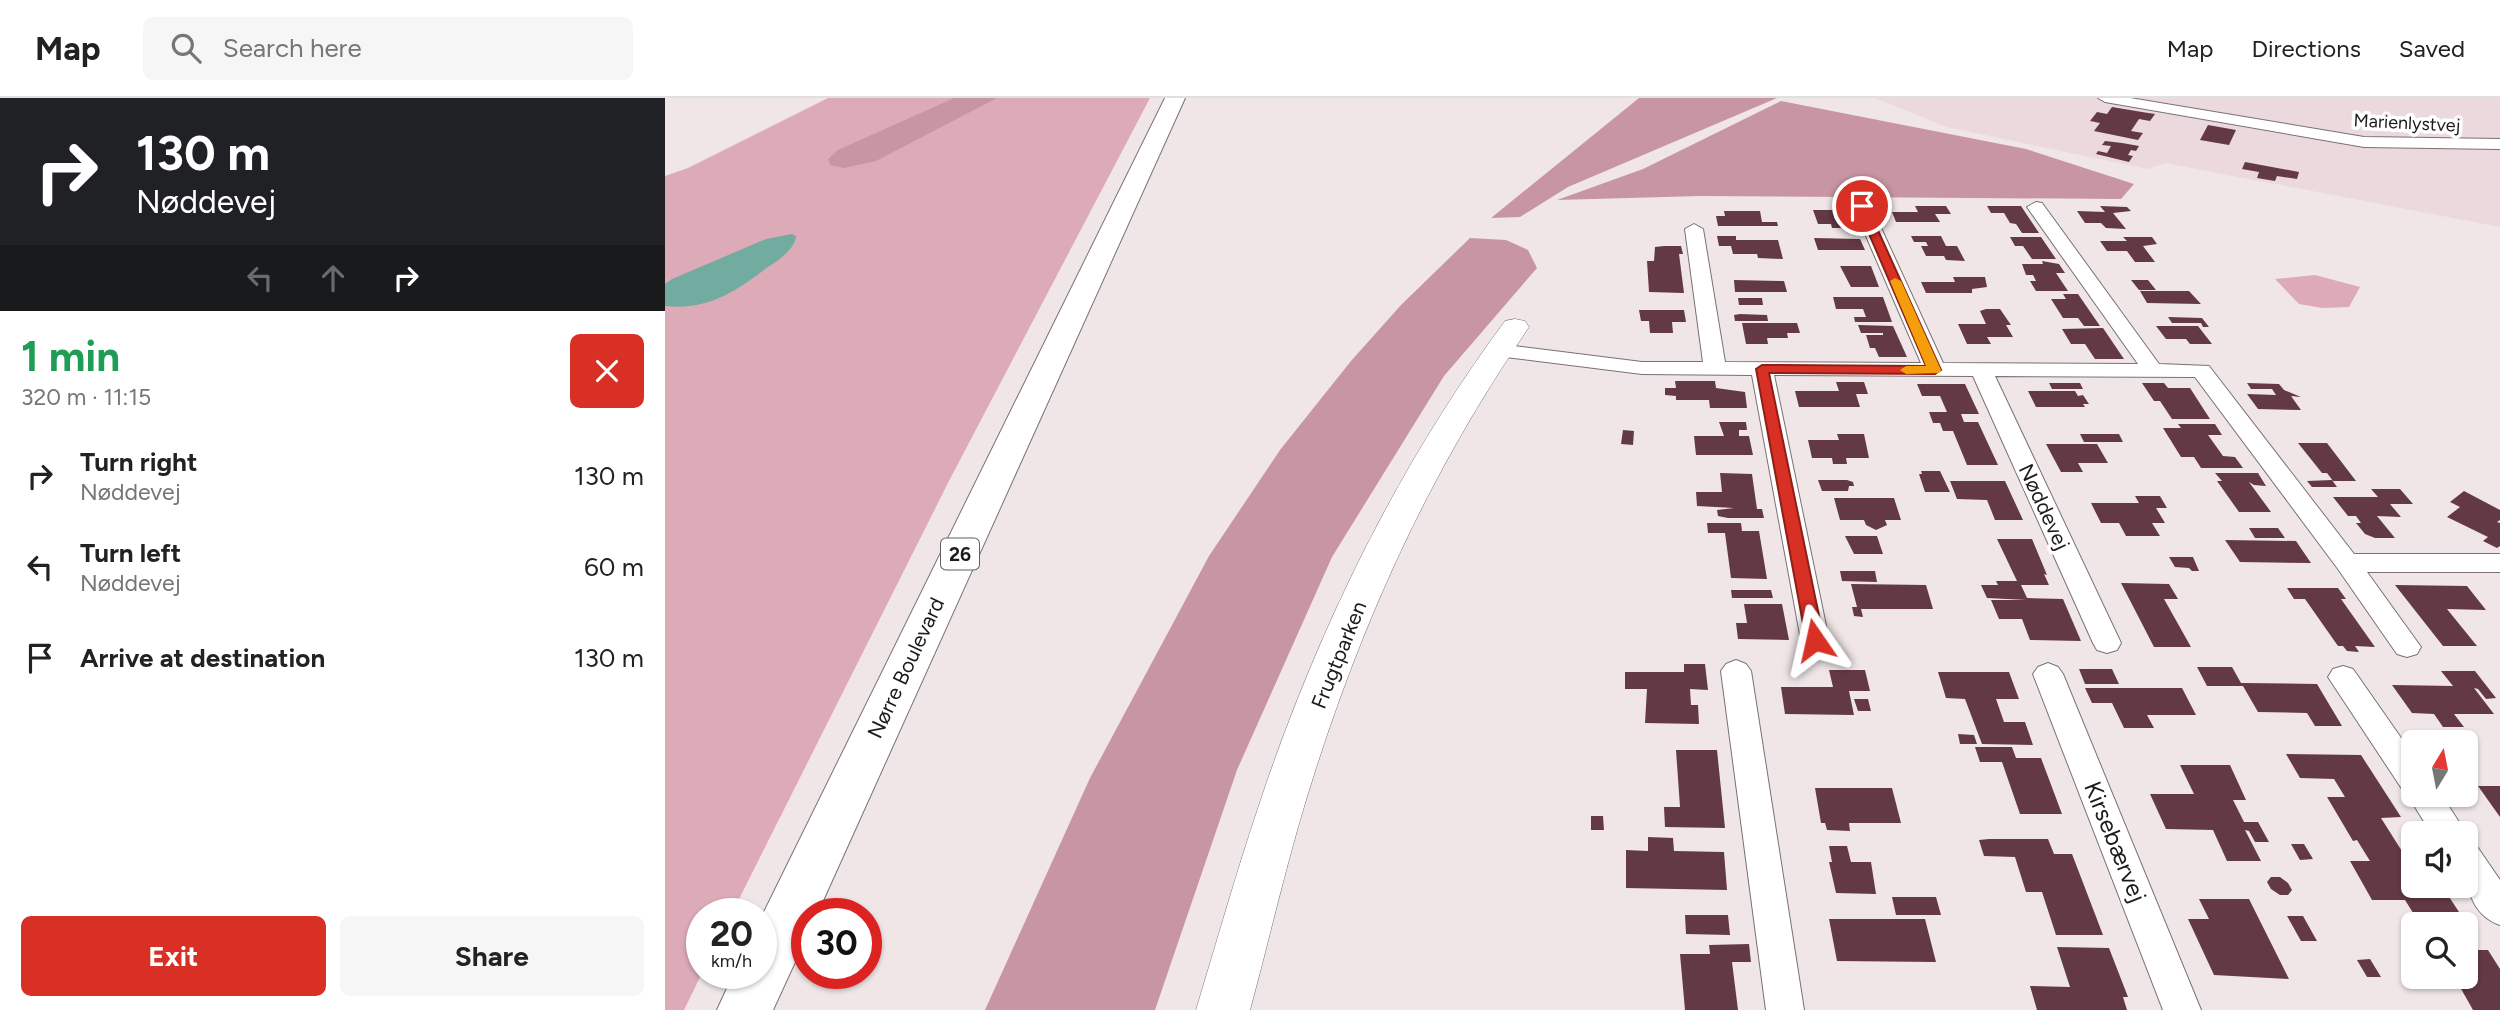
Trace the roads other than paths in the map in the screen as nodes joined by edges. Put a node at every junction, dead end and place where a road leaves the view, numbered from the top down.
1 (1175, 98) edge
2 (2105, 98) edge
3 (2500, 144) edge
4 (1862, 206) dead end
5 (2036, 207) dead end
6 (1693, 229) dead end
7 (1506, 339) joint
8 (1716, 369) junction
9 (1762, 369) junction
10 (1935, 370) junction
11 (1980, 370) junction
12 (2153, 371) junction
13 (2347, 563) junction
14 (2500, 563) edge
15 (1815, 640) dead end
16 (2107, 643) dead end
17 (2407, 647) dead end
18 (1736, 671) dead end
19 (2048, 674) dead end
20 (2343, 677) dead end
21 (2401, 762) edge
22 (2478, 876) edge
23 (2500, 909) edge
24 (745, 1010) edge
25 (1223, 1010) edge
26 (1785, 1010) edge
27 (2182, 1010) edge

1 - 24 highway, Nørre Boulevard / 26
2 - 3 street, Marienlystvej
4 - 10 street
5 - 12 street
6 - 8 street
7 - 8 street
7 - 25 street, Frugtparken
8 - 9 street
9 - 10 street
9 - 15 street
10 - 11 street
11 - 12 street
11 - 16 street, Nøddevej
12 - 13 street
13 - 14 street
13 - 17 street
18 - 26 street
19 - 27 street, Kirsebærvej
20 - 21 street
22 - 23 street

